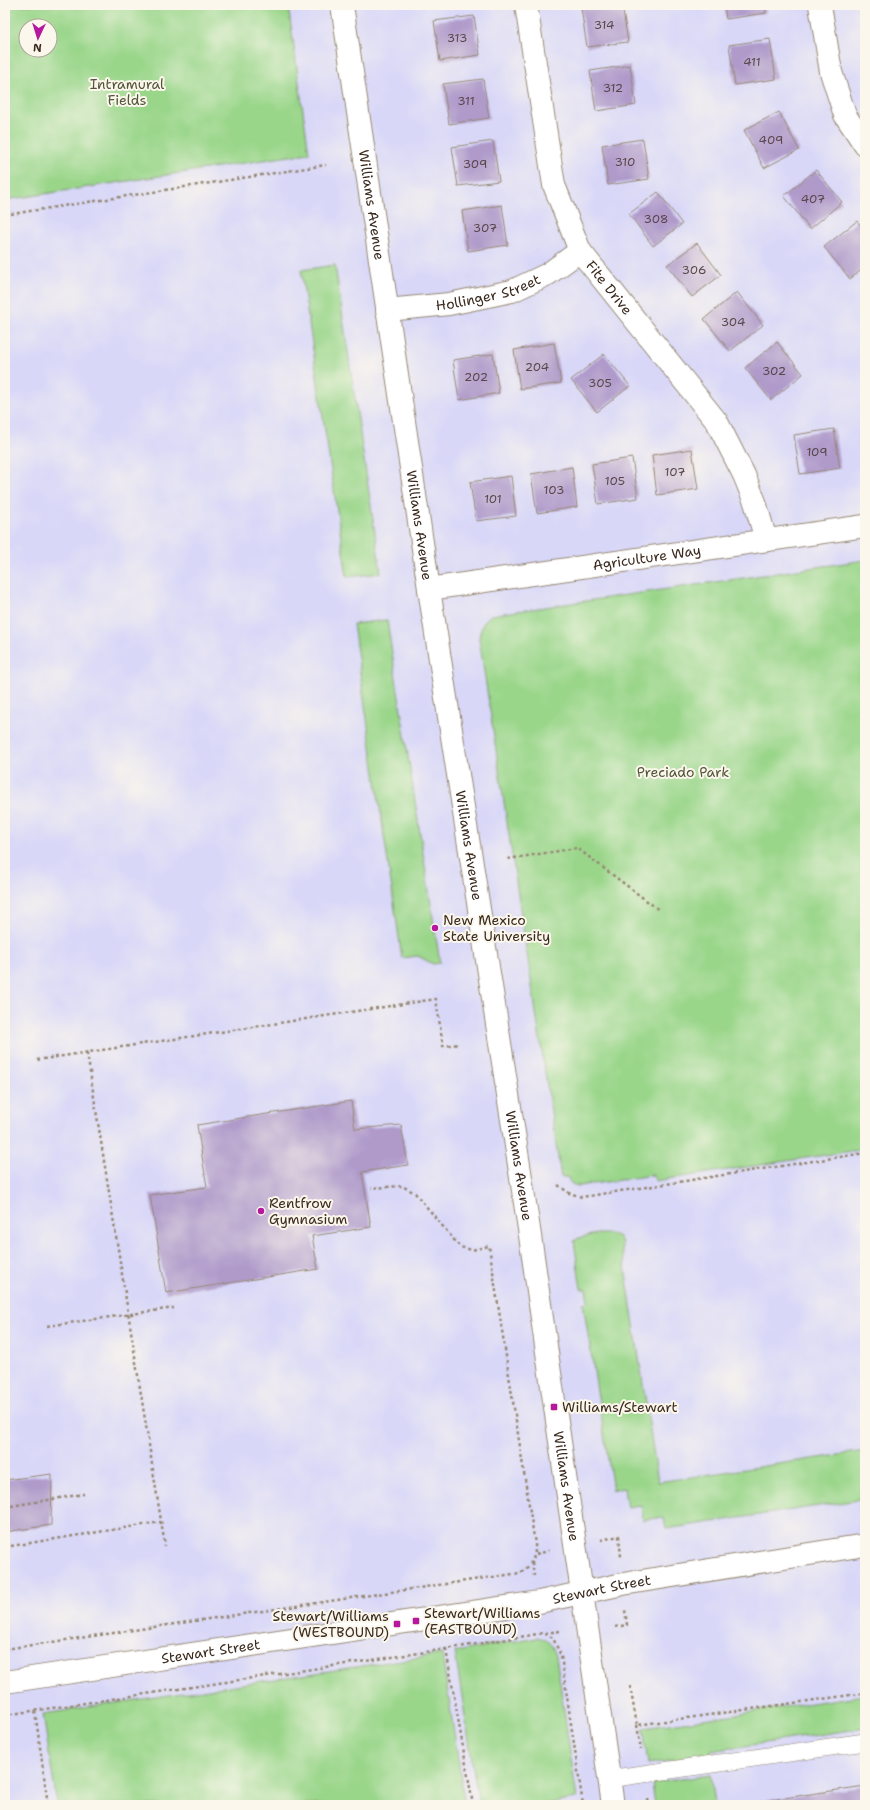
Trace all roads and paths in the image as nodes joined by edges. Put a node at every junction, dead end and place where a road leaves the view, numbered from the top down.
1 (342, 5) edge
2 (526, 5) edge
3 (820, 5) edge
4 (865, 145) edge
5 (326, 165) dead end
6 (5, 215) edge
7 (580, 251) junction
8 (387, 310) junction
9 (865, 526) edge
10 (766, 540) junction
11 (429, 589) junction
12 (508, 859) dead end
13 (658, 910) dead end
14 (459, 1044) dead end
15 (87, 1053) junction
16 (37, 1060) dead end
17 (865, 1153) edge
18 (558, 1185) dead end
19 (371, 1188) dead end
20 (174, 1308) dead end
21 (128, 1314) junction
22 (48, 1326) dead end
23 (84, 1494) dead end
24 (5, 1506) edge
25 (161, 1522) junction
26 (865, 1545) edge
27 (165, 1546) dead end
28 (5, 1547) edge
29 (582, 1592) junction
30 (5, 1649) edge
31 (446, 1649) junction
32 (5, 1682) edge
33 (630, 1686) dead end
34 (865, 1693) edge
35 (35, 1711) junction
36 (5, 1715) edge
37 (865, 1742) edge
38 (608, 1779) junction
39 (48, 1805) edge
40 (472, 1805) edge
41 (582, 1805) edge
42 (613, 1805) edge

1 - 8 street, Williams Avenue
2 - 7 street, Fite Drive
3 - 4 street
5 - 6 path
7 - 8 street, Hollinger Street
7 - 10 street, Fite Drive
8 - 11 street, Williams Avenue
9 - 10 street, Agriculture Way
10 - 11 street, Agriculture Way
11 - 29 street, Williams Avenue
12 - 13 path
14 - 15 path
15 - 16 path
15 - 21 path
17 - 18 path
19 - 30 path
20 - 21 path
21 - 22 path
21 - 25 path
23 - 24 path
25 - 27 path
25 - 28 path
26 - 29 street, Stewart Street
29 - 32 street, Stewart Street
29 - 38 street, Williams Avenue
31 - 35 path
31 - 40 path
31 - 41 path
33 - 34 path
35 - 36 path
35 - 39 path
37 - 38 lane
38 - 42 street, Williams Avenue

